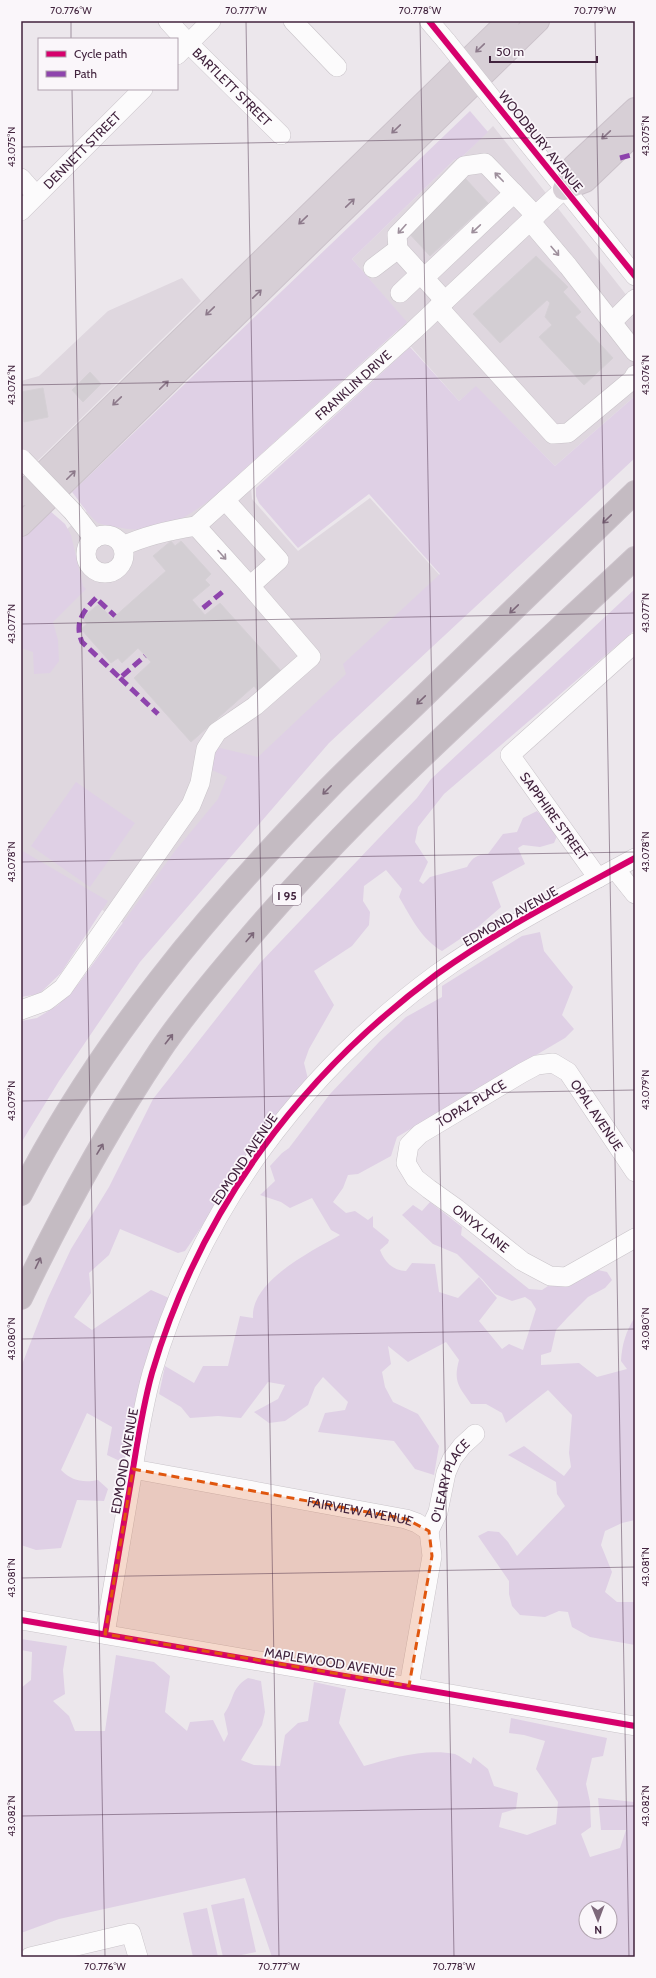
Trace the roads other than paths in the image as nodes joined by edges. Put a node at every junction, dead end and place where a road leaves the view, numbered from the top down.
1 (168, 21) edge
2 (211, 21) edge
3 (293, 21) edge
4 (429, 21) edge
5 (508, 21) edge
6 (538, 21) edge
7 (177, 38) edge
8 (178, 40) edge
9 (183, 49) edge
10 (337, 67) dead end
11 (142, 90) edge
12 (635, 109) edge
13 (635, 133) edge
14 (281, 135) dead end
15 (21, 178) edge
16 (564, 189) junction
17 (514, 193) junction
18 (36, 195) junction
19 (21, 211) edge
20 (533, 218) junction
21 (398, 249) junction
22 (373, 268) dead end
23 (422, 276) junction
24 (635, 276) edge
25 (400, 294) dead end
26 (635, 299) edge
27 (442, 304) junction
28 (612, 322) junction
29 (635, 352) edge
30 (635, 375) edge
31 (21, 459) edge
32 (635, 492) edge
33 (21, 495) edge
34 (225, 500) junction
35 (21, 525) edge
36 (196, 526) junction
37 (94, 539) junction
38 (123, 546) junction
39 (635, 558) edge
40 (250, 586) junction
41 (635, 643) edge
42 (635, 858) edge
43 (615, 869) junction
44 (598, 878) junction
45 (635, 894) edge
46 (21, 1010) edge
47 (553, 1063) joint
48 (406, 1163) joint
49 (635, 1172) edge
50 (21, 1194) edge
51 (635, 1238) edge
52 (21, 1298) edge
53 (475, 1434) dead end
54 (133, 1469) junction
55 (429, 1531) junction
56 (21, 1620) edge
57 (105, 1634) junction
58 (408, 1686) junction
59 (635, 1726) edge
60 (36, 1956) edge
61 (138, 1957) edge

1 - 7 street, BARTLETT STREET
2 - 9 street
3 - 10 street
4 - 16 street, WOODBURY AVENUE, bridge
5 -> 33 main road
35 -> 6 main road
8 - 9 street, BARTLETT STREET
9 - 14 street, BARTLETT STREET
11 - 18 street, DENNETT STREET
12 -> 16 main road
13 - 16 main road
15 - 18 street
16 - 20 street, FRANKLIN DRIVE
16 - 24 street, WOODBURY AVENUE
17 - 20 street
17 -> 21 street
17 -> 23 street
18 - 19 street, DENNETT STREET
20 - 27 street, FRANKLIN DRIVE
20 -> 28 street
21 - 22 street
21 - 23 street
23 - 25 street
23 - 27 street
26 - 28 street
27 - 30 street
27 - 34 street, FRANKLIN DRIVE
28 - 29 street
31 - 37 street, bridge
32 -> 50 highway
34 - 36 street, FRANKLIN DRIVE
34 - 40 street
36 - 38 street
36 -> 40 street
37 - 38 street
37 - 38 street
52 -> 39 highway, I 95
40 - 46 street
41 - 44 street, SAPPHIRE STREET
42 - 43 street, EDMOND AVENUE
43 - 44 street, EDMOND AVENUE
43 - 45 street
44 - 54 street, EDMOND AVENUE
47 - 48 street, TOPAZ PLACE
47 - 49 street, OPAL AVENUE
48 - 51 street, ONYX LANE
53 - 55 street, O'LEARY PLACE
54 - 55 street, FAIRVIEW AVENUE
54 - 57 street, EDMOND AVENUE
55 - 58 street, FAIRVIEW AVENUE
56 - 57 street, MAPLEWOOD AVENUE
57 - 58 street, MAPLEWOOD AVENUE
58 - 59 street, MAPLEWOOD AVENUE
60 - 61 street

